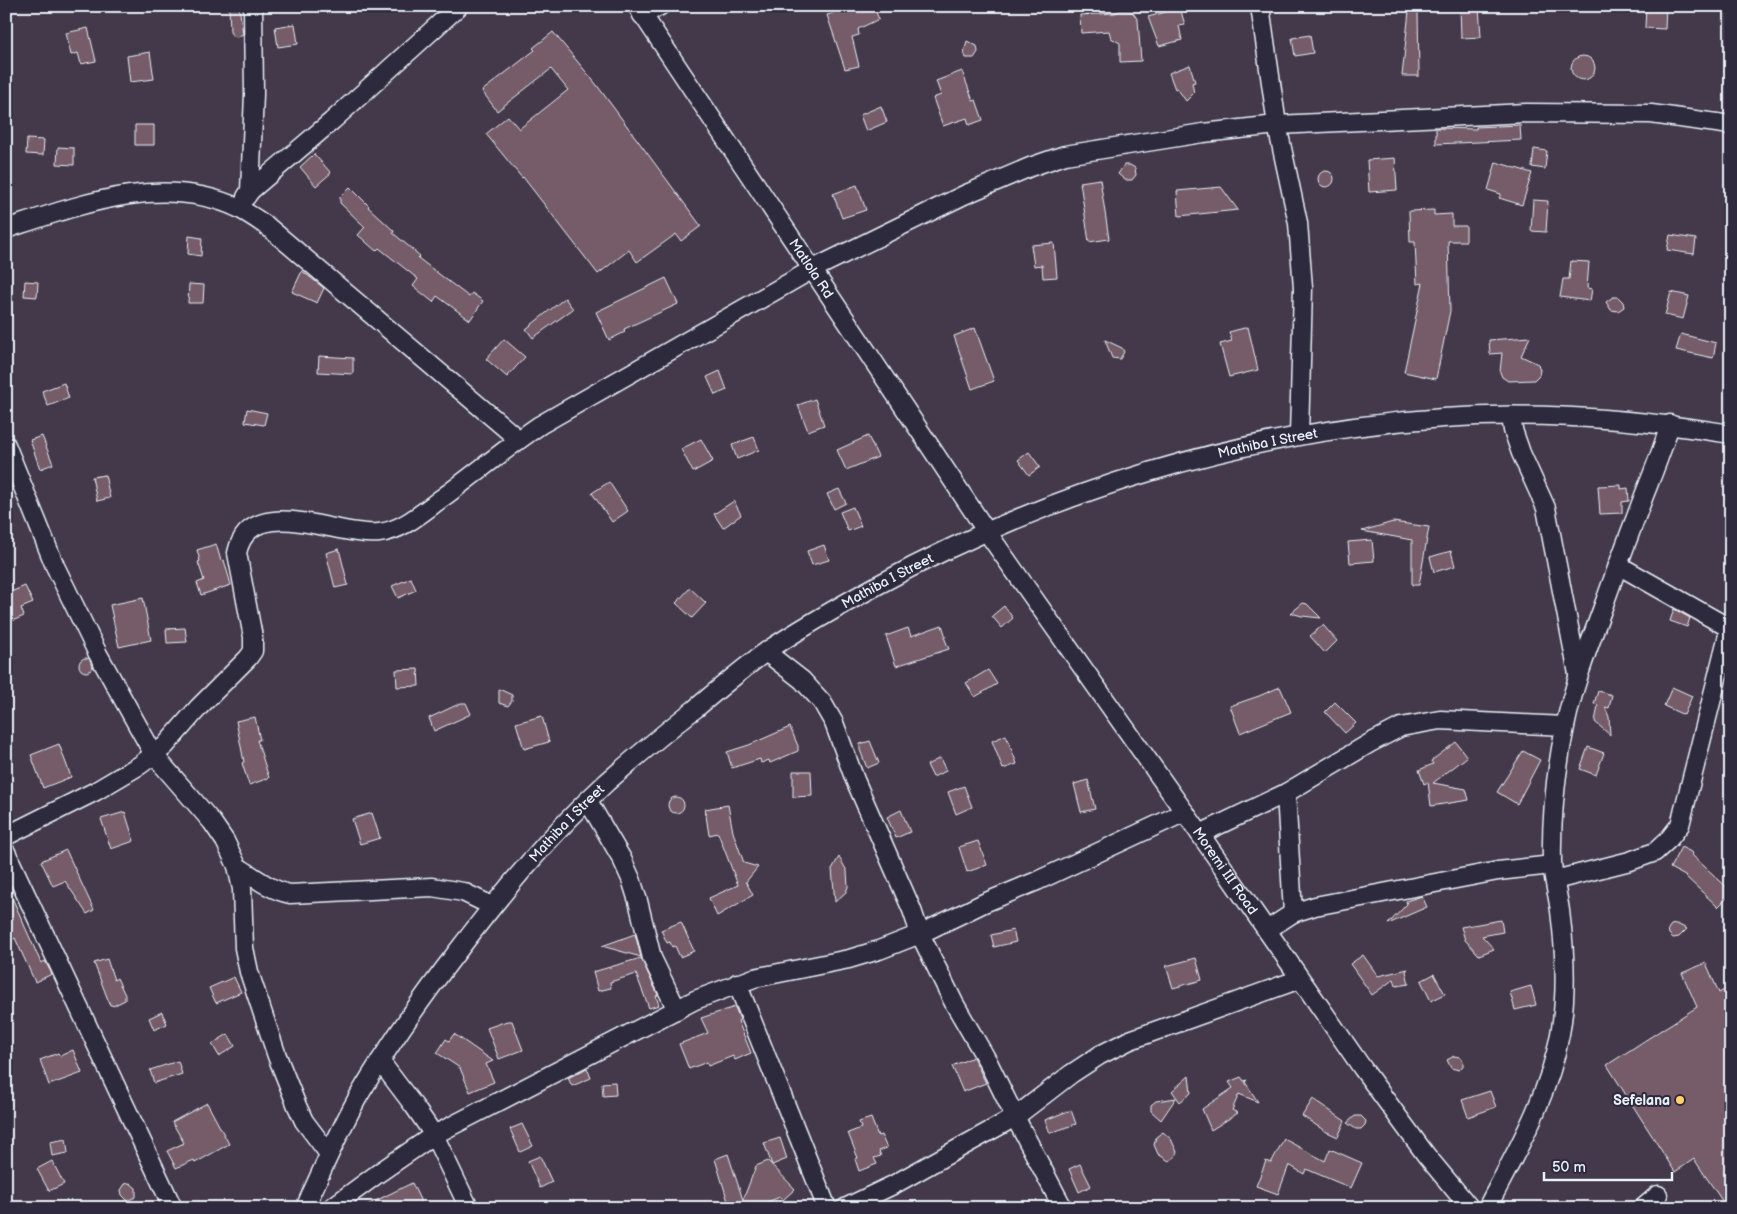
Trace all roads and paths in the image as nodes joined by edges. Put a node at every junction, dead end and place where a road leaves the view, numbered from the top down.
1 (252, 6) edge
2 (460, 6) edge
3 (660, 6) edge
4 (1260, 6) edge
5 (639, 11) edge
6 (1731, 124) edge
7 (1277, 125) junction
8 (250, 191) junction
9 (237, 208) junction
10 (6, 229) edge
11 (813, 269) junction
12 (1511, 416) junction
13 (1670, 424) junction
14 (1731, 434) edge
15 (1298, 436) junction
16 (518, 440) junction
17 (6, 444) edge
18 (986, 532) junction
19 (1618, 564) junction
20 (1730, 627) edge
21 (766, 652) junction
22 (1579, 677) junction
23 (1565, 726) junction
24 (154, 755) junction
25 (1286, 793) junction
26 (588, 801) junction
27 (1184, 812) junction
28 (1200, 834) junction
29 (6, 836) edge
30 (6, 852) edge
31 (237, 866) junction
32 (1554, 872) junction
33 (492, 906) junction
34 (1293, 913) junction
35 (1266, 930) junction
36 (920, 934) junction
37 (1300, 979) junction
38 (737, 983) junction
39 (677, 1010) junction
40 (380, 1061) junction
41 (1015, 1117) junction
42 (434, 1135) junction
43 (328, 1154) junction
44 (1658, 1195) dead end
45 (173, 1208) edge
46 (305, 1208) edge
47 (332, 1208) edge
48 (469, 1208) edge
49 (828, 1208) edge
50 (845, 1208) edge
51 (1063, 1208) edge
52 (1470, 1208) edge
53 (1487, 1208) edge
54 (1643, 1208) edge

1 - 8 street
2 - 8 street
3 - 5 street
4 - 7 street
5 - 11 street, Matlola Rd
6 - 7 street
7 - 11 street
7 - 15 street
8 - 9 street
9 - 10 street
9 - 16 street
11 - 16 street
11 - 18 street, Matlola Rd
12 - 13 street, Mathiba I Street
12 - 15 street, Mathiba I Street
12 - 22 street
13 - 14 street, Mathiba I Street
13 - 19 street
15 - 18 street, Mathiba I Street
16 - 24 street
17 - 24 street
18 - 21 street, Mathiba I Street
18 - 27 street, Moremi III Road
19 - 20 street
19 - 22 street
20 - 32 street
21 - 26 street, Mathiba I Street
21 - 36 street
22 - 23 street
23 - 25 street
23 - 32 street
24 - 29 street
24 - 31 street
25 - 28 street
25 - 34 street
26 - 33 street, Mathiba I Street
26 - 39 street
27 - 28 street, Moremi III Road
27 - 36 street
28 - 35 street, Moremi III Road
30 - 45 street
31 - 33 street
31 - 43 street
32 - 34 street
32 - 53 street
33 - 40 street, Mathiba I Street
34 - 35 street
35 - 37 street, Moremi III Road
36 - 38 street
36 - 41 street
37 - 41 street
37 - 52 street, Moremi III Road
38 - 39 street
38 - 49 street
39 - 42 street
40 - 42 street
40 - 43 street, Mathiba I Street
41 - 50 street
41 - 51 street
42 - 47 street
42 - 48 street
43 - 46 street, Mathiba I Street
44 - 54 street

